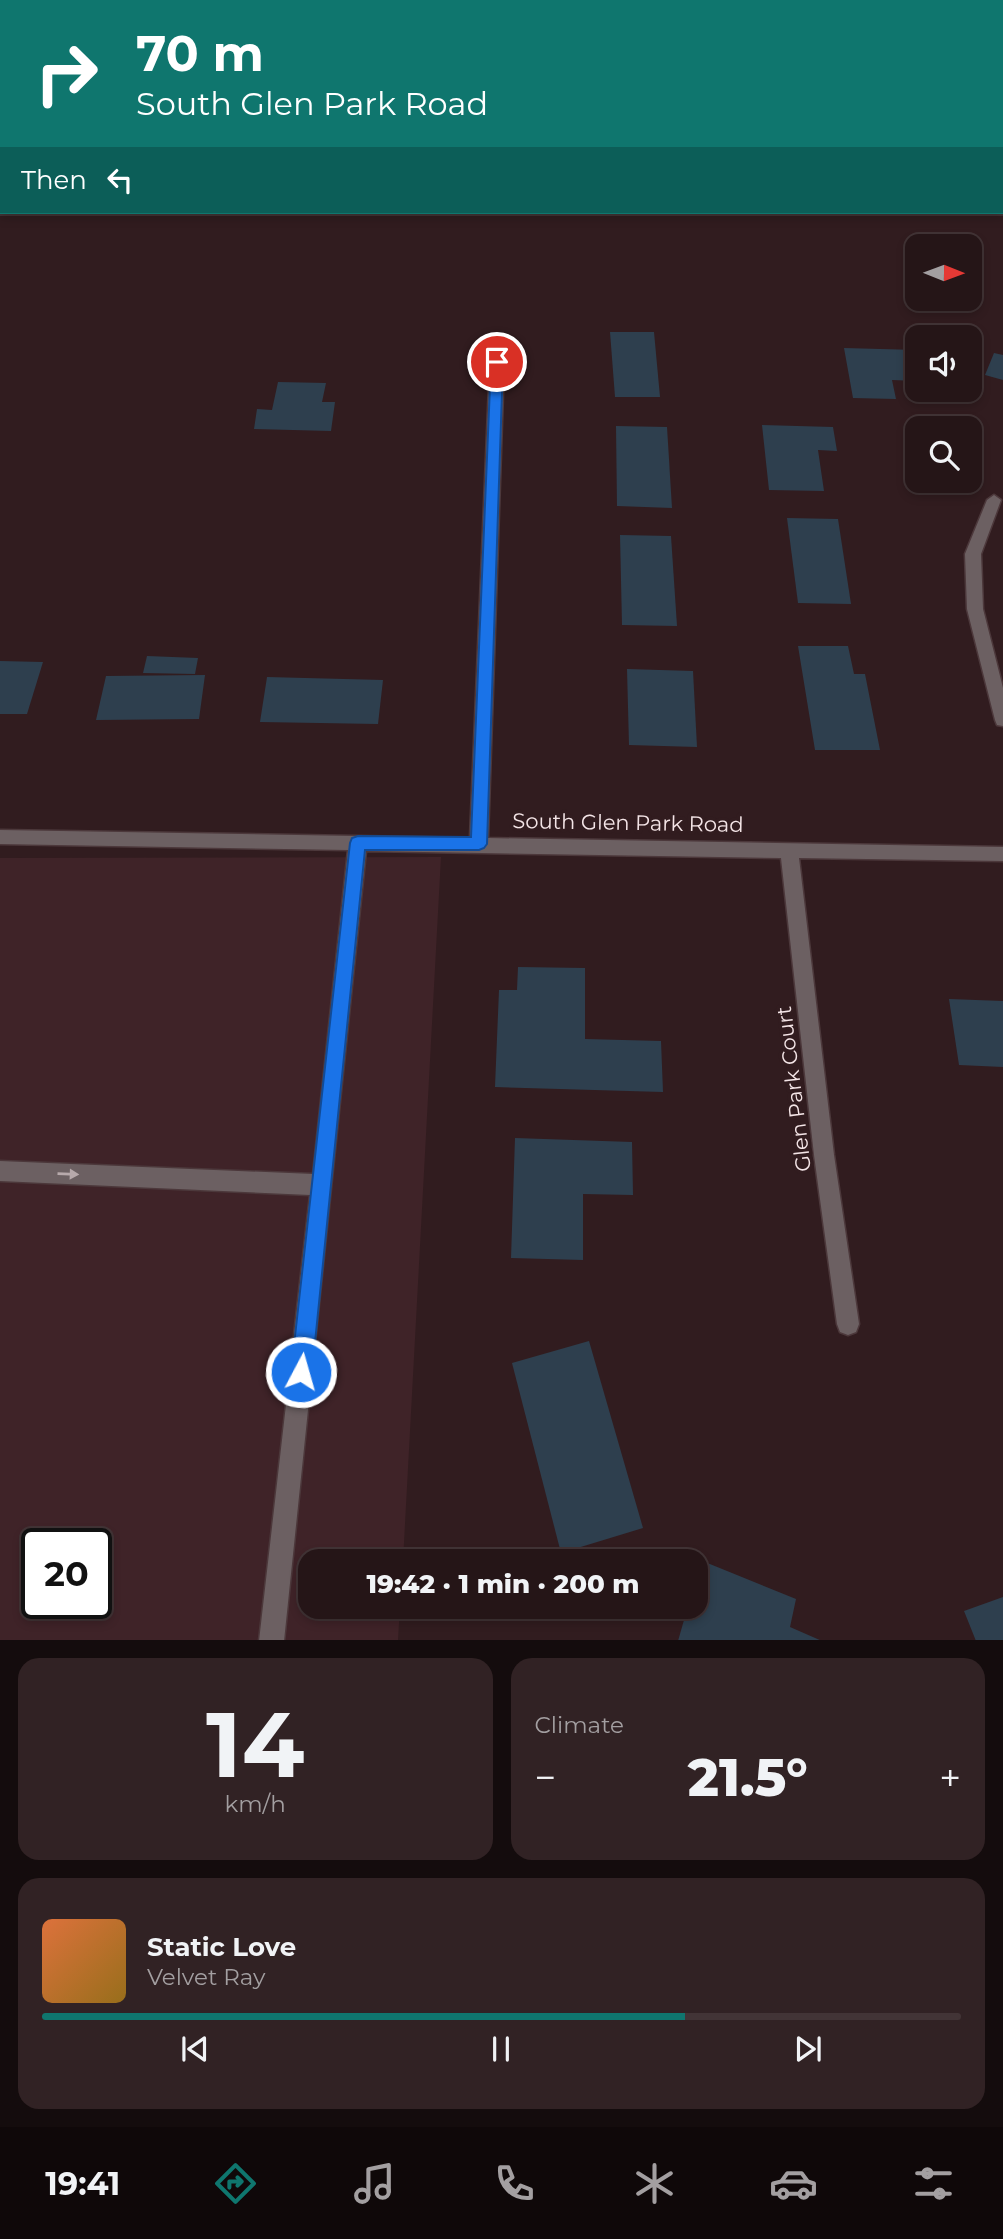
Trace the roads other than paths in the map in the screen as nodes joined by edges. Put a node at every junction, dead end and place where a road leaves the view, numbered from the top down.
1 (497, 362) dead end
2 (994, 500) dead end
3 (1003, 720) edge
4 (1, 841) edge
5 (358, 843) junction
6 (479, 844) junction
7 (789, 849) junction
8 (1003, 854) edge
9 (0, 1171) edge
10 (322, 1185) junction
11 (848, 1324) dead end
12 (271, 1640) edge

1 - 6 street
2 - 3 street
4 - 5 street, South Glen Park Road
5 - 6 street, South Glen Park Road
5 - 10 street
6 - 7 street, South Glen Park Road
7 - 8 street, South Glen Park Road
7 - 11 street, Glen Park Court
9 -> 10 street
10 - 12 street

